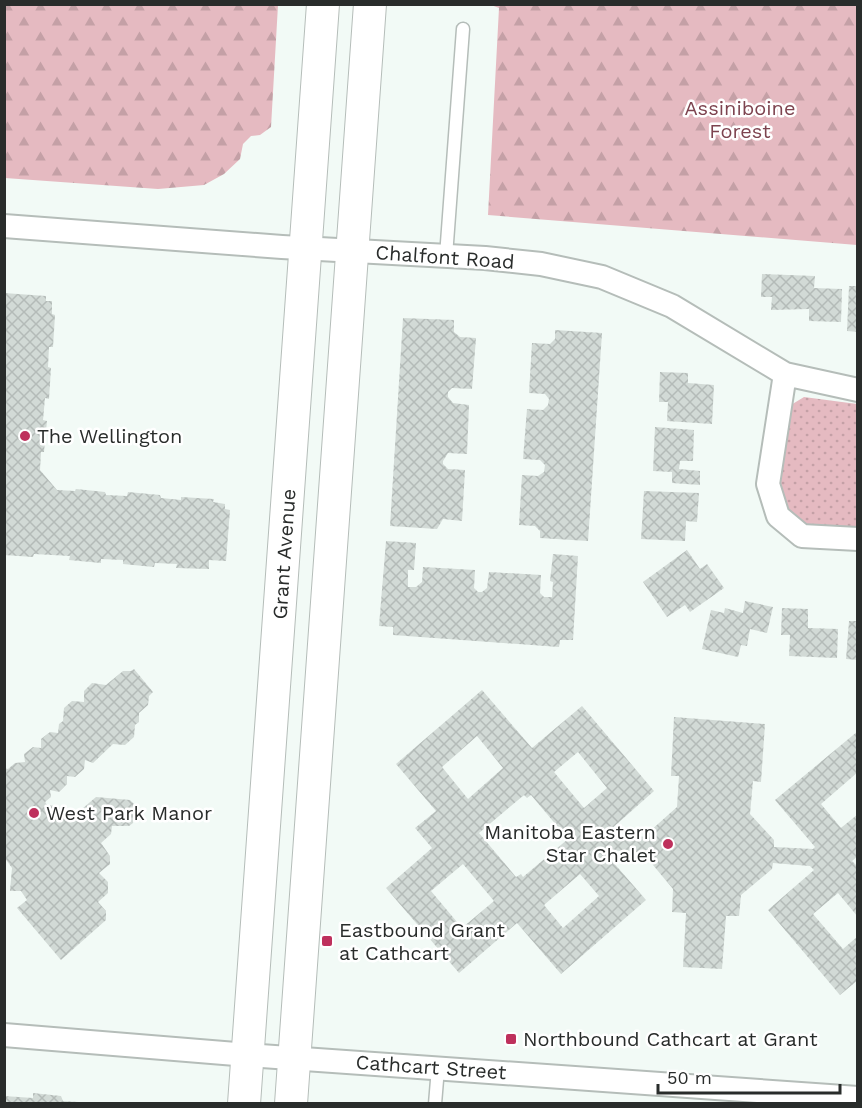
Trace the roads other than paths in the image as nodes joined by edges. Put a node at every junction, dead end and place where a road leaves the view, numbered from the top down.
1 (323, 4) edge
2 (370, 4) edge
3 (463, 29) dead end
4 (4, 226) edge
5 (306, 248) junction
6 (353, 250) junction
7 (446, 256) junction
8 (785, 375) junction
9 (858, 390) edge
10 (858, 539) edge
11 (4, 1035) edge
12 (248, 1055) junction
13 (295, 1058) junction
14 (438, 1068) junction
15 (858, 1098) edge
16 (244, 1104) edge
17 (291, 1104) edge
18 (435, 1104) edge

1 - 5 main road, Grant Avenue
2 - 6 main road
3 - 7 lane
4 - 5 street, Chalfont Road
5 - 6 street, Chalfont Road
5 - 12 main road, Grant Avenue
6 - 7 street, Chalfont Road
6 - 13 main road
7 - 8 street, Chalfont Road
8 - 9 street, Chalfont Road
8 - 10 street
11 - 12 street, Cathcart Street
12 - 13 street, Cathcart Street
12 - 16 main road, Grant Avenue
13 - 14 street, Cathcart Street
13 - 17 main road
14 - 15 street, Cathcart Street
14 - 18 lane

